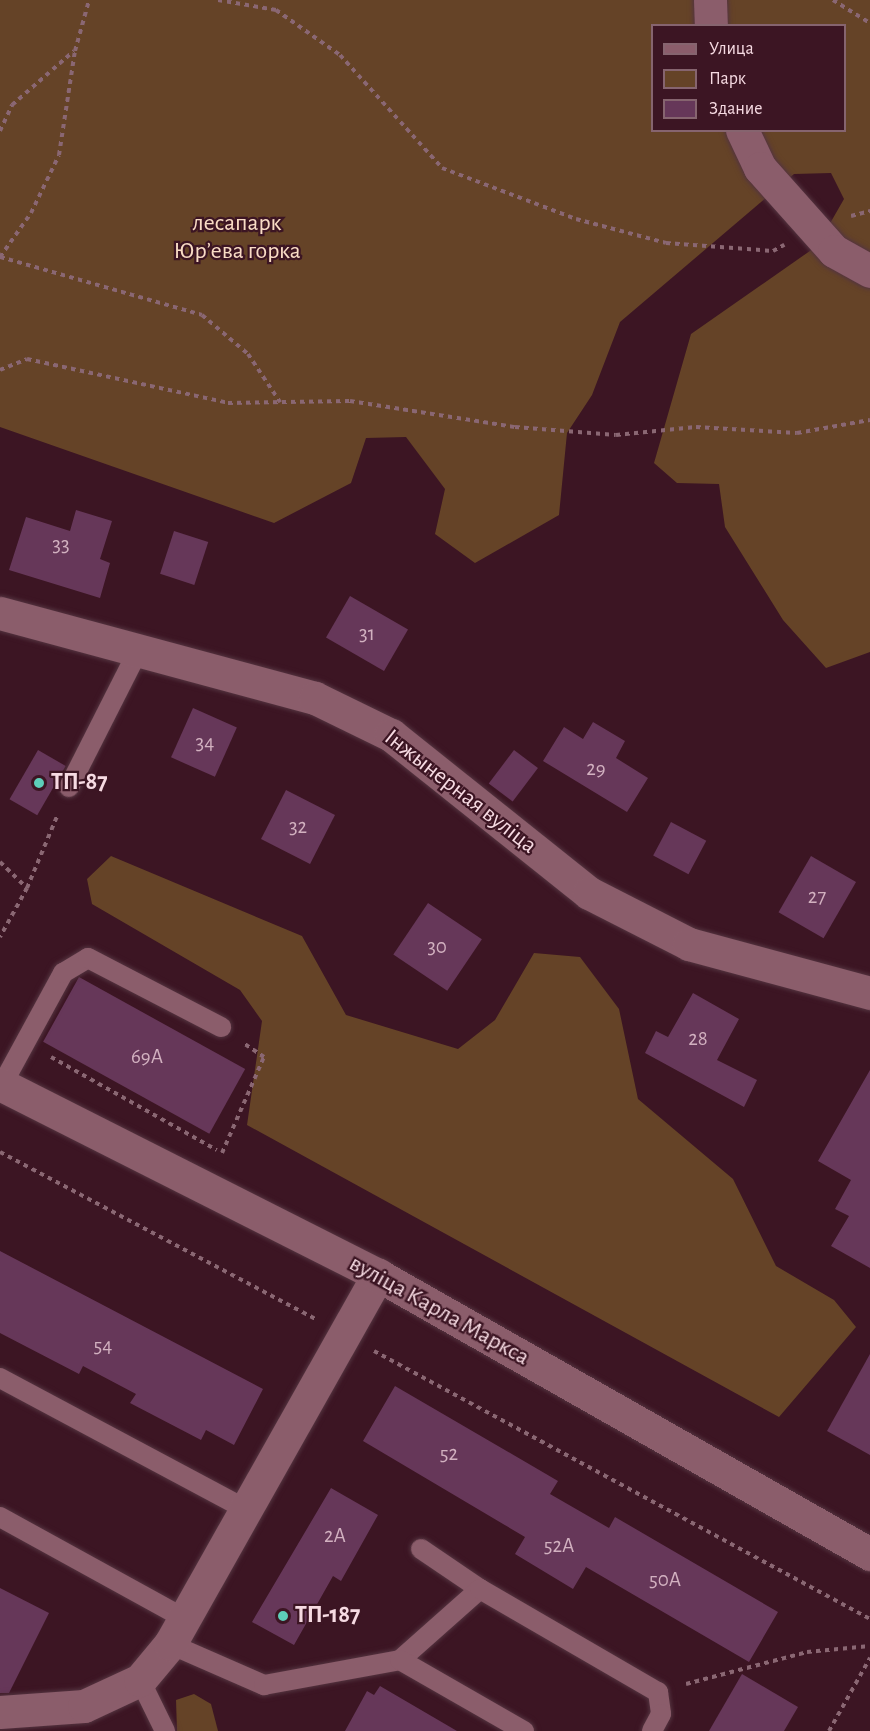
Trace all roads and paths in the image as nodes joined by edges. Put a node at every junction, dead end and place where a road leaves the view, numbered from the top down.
1 (89, 0) edge
2 (218, 0) edge
3 (710, 0) edge
4 (832, 0) edge
5 (870, 23) edge
6 (711, 24) edge
7 (75, 51) junction
8 (0, 131) edge
9 (743, 132) edge
10 (813, 227) junction
11 (0, 257) edge
12 (870, 271) edge
13 (0, 370) edge
14 (281, 402) junction
15 (870, 420) edge
16 (0, 613) edge
17 (138, 651) junction
18 (69, 787) joint
19 (0, 862) edge
20 (27, 888) junction
21 (0, 937) edge
22 (870, 993) edge
23 (220, 1027) joint
24 (1, 1084) edge
25 (0, 1152) edge
26 (222, 1153) dead end
27 (378, 1275) junction
28 (348, 1336) junction
29 (0, 1378) edge
30 (247, 1510) junction
31 (0, 1517) edge
32 (421, 1549) dead end
33 (870, 1554) edge
34 (480, 1589) junction
35 (870, 1619) edge
36 (177, 1631) junction
37 (870, 1646) edge
38 (870, 1658) edge
39 (400, 1660) junction
40 (140, 1680) junction
41 (658, 1692) junction
42 (0, 1712) edge
43 (165, 1731) edge
44 (524, 1731) edge
45 (652, 1731) edge
46 (829, 1731) edge

1 - 7 path
2 - 10 path
3 - 6 street
4 - 5 path
7 - 8 path
7 - 11 path
9 - 10 street
10 - 12 street
11 - 14 path
13 - 14 path
14 - 15 path
16 - 17 street, Інжынерная вуліца
17 - 18 lane
17 - 22 street, Інжынерная вуліца
18 - 20 path
19 - 20 path
20 - 21 path
23 - 24 lane
23 - 26 path
24 - 27 street, вуліца Карла Маркса
25 - 28 path
27 - 28 street
27 - 33 street, вуліца Карла Маркса
28 - 30 street
28 - 35 path
29 - 30 lane
30 - 36 street
31 - 36 lane
32 - 34 lane
34 - 39 lane
34 - 41 lane
36 - 39 lane
36 - 40 street
37 - 41 path
38 - 46 path
39 - 44 lane
40 - 42 street
40 - 43 lane
41 - 45 lane

